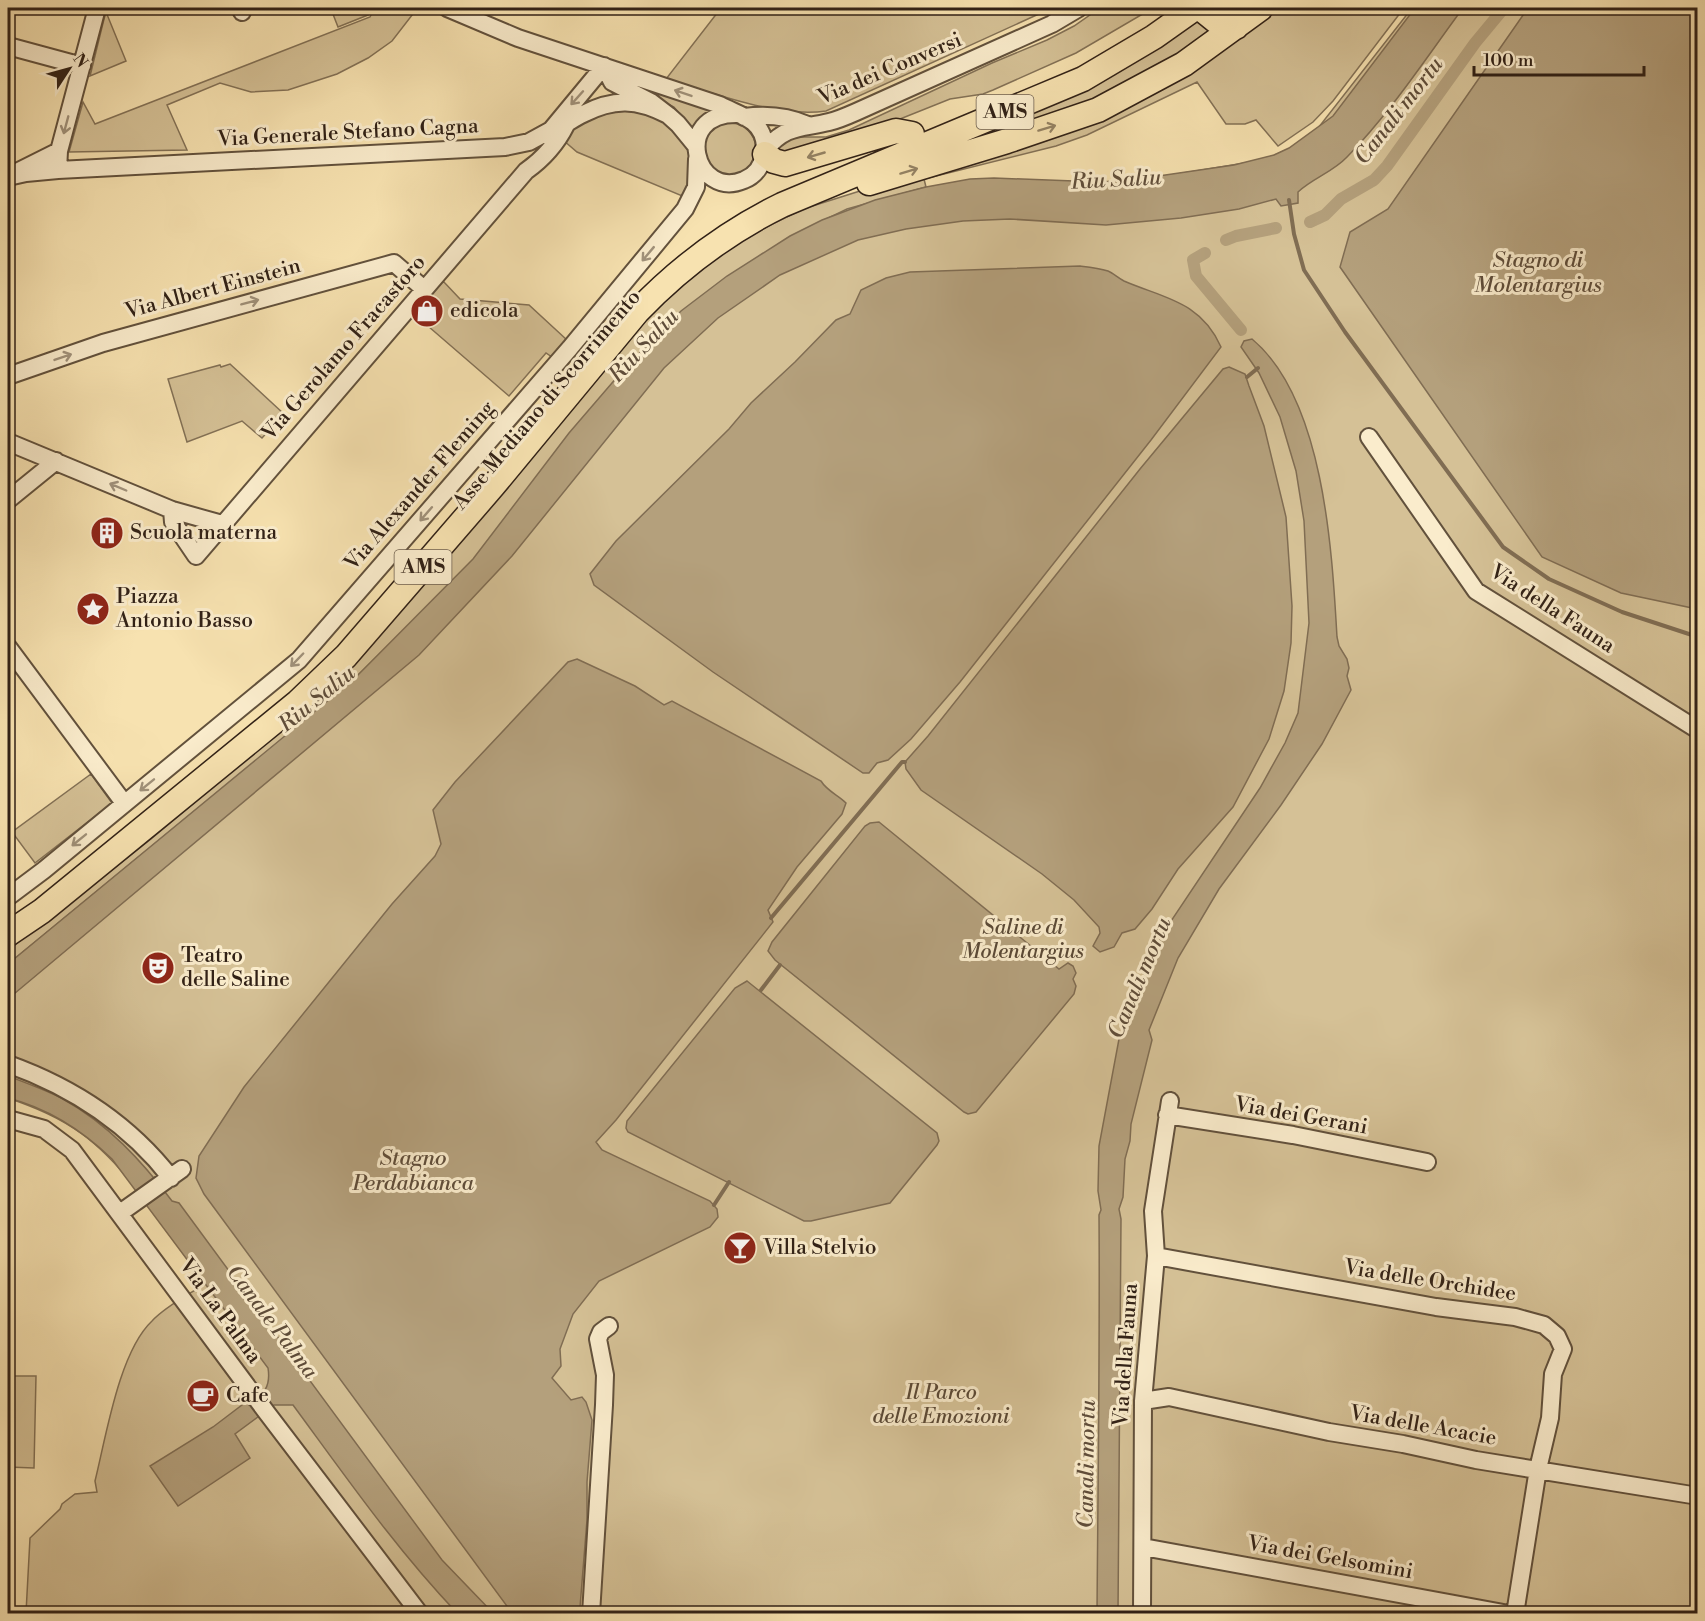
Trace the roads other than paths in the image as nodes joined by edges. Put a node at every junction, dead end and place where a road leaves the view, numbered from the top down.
1 (98, 8) edge
2 (447, 8) edge
3 (1079, 8) edge
4 (1261, 8) edge
5 (1188, 9) edge
6 (1237, 17) edge
7 (8, 46) edge
8 (82, 66) junction
9 (604, 66) junction
10 (720, 105) junction
11 (582, 114) junction
12 (668, 115) junction
13 (748, 115) junction
14 (809, 125) junction
15 (559, 127) junction
16 (912, 134) junction
17 (529, 142) junction
18 (59, 151) junction
19 (765, 152) junction
20 (696, 153) junction
21 (58, 170) junction
22 (526, 171) junction
23 (8, 177) edge
24 (813, 192) junction
25 (424, 289) junction
26 (8, 376) edge
27 (1369, 437) dead end
28 (8, 442) edge
29 (56, 461) junction
30 (8, 500) edge
31 (172, 510) junction
32 (222, 524) junction
33 (8, 647) edge
34 (1698, 730) edge
35 (124, 803) junction
36 (8, 897) edge
37 (9, 930) edge
38 (8, 1064) edge
39 (1168, 1108) joint
40 (8, 1119) edge
41 (1427, 1162) dead end
42 (120, 1213) junction
43 (1156, 1256) junction
44 (609, 1326) dead end
45 (1143, 1401) junction
46 (1538, 1469) junction
47 (1698, 1496) edge
48 (1143, 1547) junction
49 (420, 1614) edge
50 (591, 1614) edge
51 (1142, 1614) edge
52 (1509, 1614) edge
53 (1515, 1614) edge

1 - 8 street
2 - 9 street
3 - 14 street, Via dei Conversi
4 - 6 highway
5 - 6 highway
5 - 16 highway, Asse Mediano di Scorrimento / AMS
5 - 24 highway, Asse Mediano di Scorrimento / AMS
24 -> 6 highway
7 - 8 street
8 -> 18 street
10 -> 9 street
9 - 11 street
9 - 12 street
9 -> 15 street, Via Generale Stefano Cagna
10 - 13 street
10 - 13 street, Via dei Conversi
11 - 12 street
11 - 15 street
12 - 20 street
13 - 14 street, Via dei Conversi
13 - 19 street
13 - 20 street
14 - 19 street
15 - 17 street, Via Generale Stefano Cagna
15 - 22 street, Via Gerolamo Fracastoro
16 -> 19 highway
16 - 37 highway, Asse Mediano di Scorrimento / AMS
17 - 21 street, Via Generale Stefano Cagna
17 - 22 street
18 - 21 street
18 - 23 street, Via Generale Stefano Cagna
19 - 20 street
20 -> 35 street, Via Alexander Fleming
21 - 23 street, Via Generale Stefano Cagna
22 - 25 street, Via Gerolamo Fracastoro
24 - 37 highway, Asse Mediano di Scorrimento / AMS
26 -> 25 street, Via Albert Einstein
25 - 32 street, Via Gerolamo Fracastoro
27 - 34 street, Via della Fauna
28 - 29 street
29 - 30 street
31 -> 29 street
31 - 32 street
31 - 32 street, Via Gerolamo Fracastoro
33 - 35 street
35 -> 36 street, Via Alexander Fleming
38 - 42 street
39 - 41 street, Via dei Gerani
39 - 43 street, Via della Fauna
40 - 42 street, Via La Palma
42 - 49 street, Via La Palma
43 - 45 street, Via della Fauna
43 - 46 street, Via delle Orchidee
44 - 50 street
45 - 46 street, Via delle Acacie
45 - 48 street, Via della Fauna
46 - 47 street, Via delle Acacie
46 - 53 street
48 - 51 street, Via della Fauna
48 - 52 street, Via dei Gelsomini

